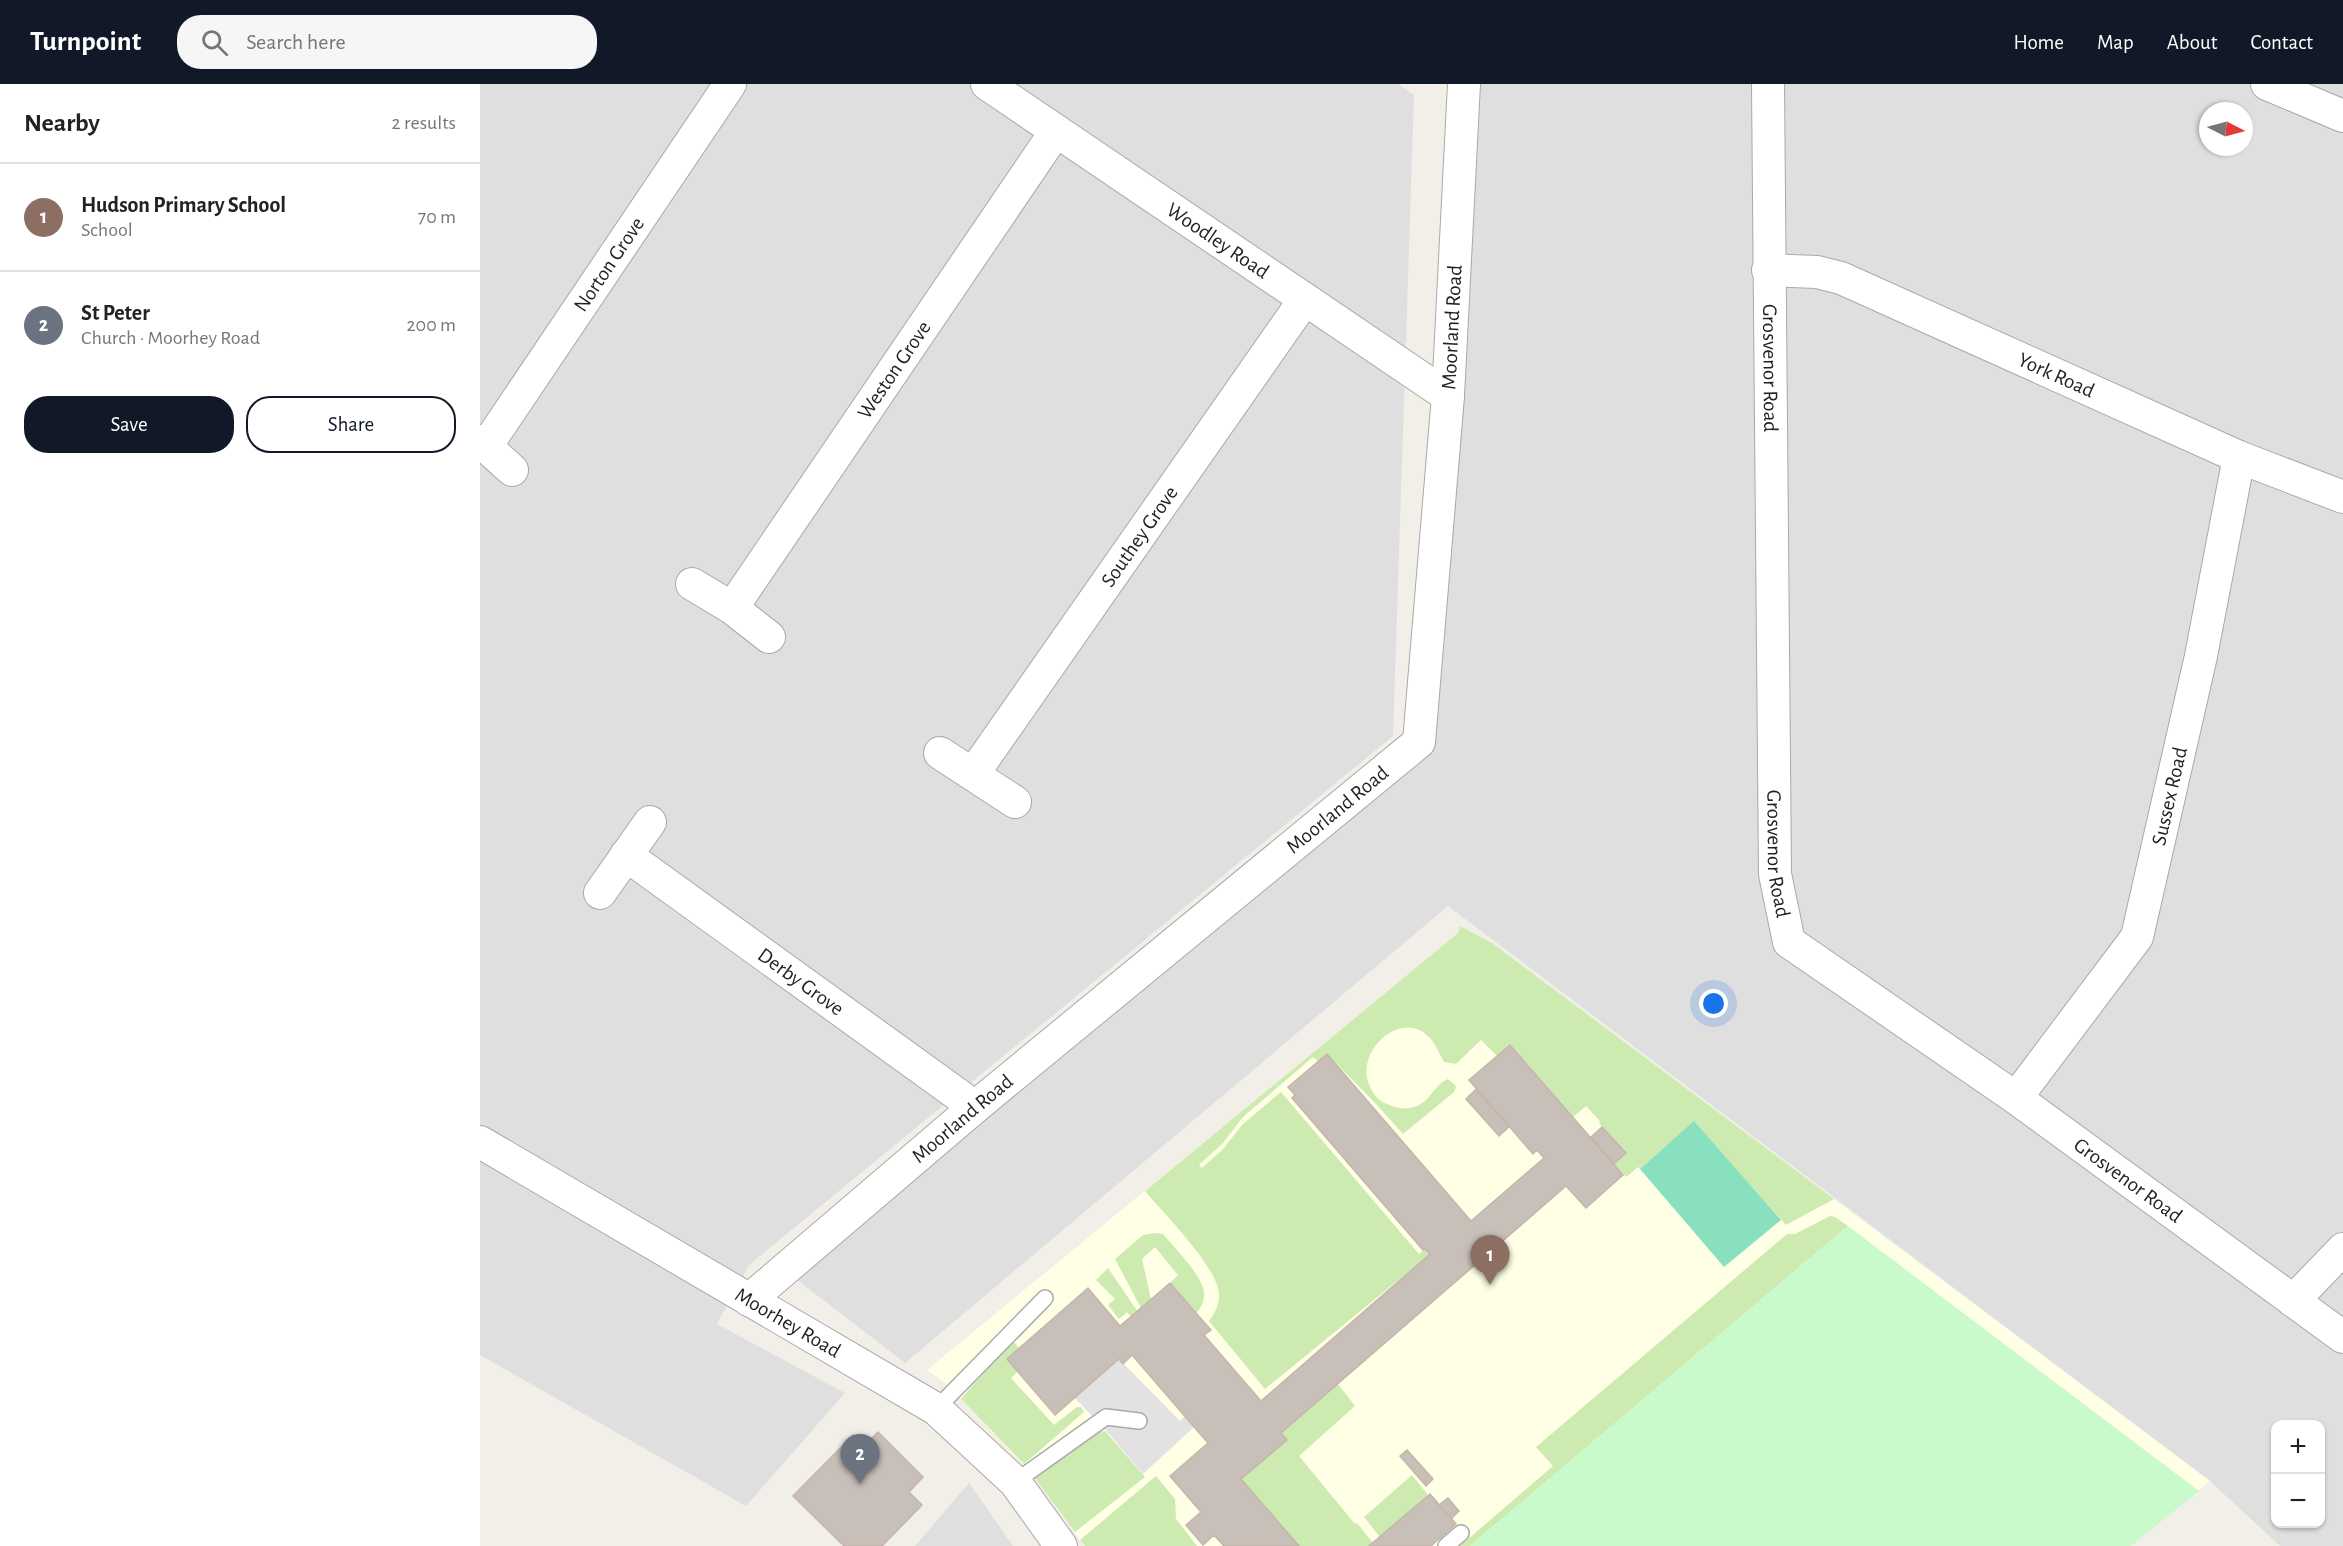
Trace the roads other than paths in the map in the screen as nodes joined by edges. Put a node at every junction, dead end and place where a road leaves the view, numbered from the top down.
1 (730, 84) edge
2 (987, 84) edge
3 (1464, 84) edge
4 (1768, 84) edge
5 (2267, 84) edge
6 (2343, 116) edge
7 (1056, 131) junction
8 (1768, 270) junction
9 (1305, 299) junction
10 (1448, 396) junction
11 (483, 443) edge
12 (2240, 458) junction
13 (512, 470) dead end
14 (2343, 497) edge
15 (692, 584) dead end
16 (732, 608) junction
17 (769, 637) dead end
18 (940, 753) dead end
19 (973, 774) junction
20 (1015, 802) dead end
21 (650, 822) dead end
22 (626, 855) junction
23 (600, 893) dead end
24 (2016, 1098) junction
25 (975, 1107) junction
26 (480, 1142) edge
27 (2343, 1249) edge
28 (1045, 1298) dead end
29 (749, 1300) junction
30 (2293, 1301) junction
31 (2343, 1337) edge
32 (936, 1409) junction
33 (1139, 1421) dead end
34 (1015, 1482) junction
35 (1461, 1533) dead end
36 (1061, 1546) edge
37 (1446, 1546) edge

1 - 11 street, Norton Grove
2 - 7 street, Woodley Road
3 - 10 street, Moorland Road
4 - 8 street, Grosvenor Road
5 - 6 street
7 - 9 street, Woodley Road
7 - 16 street, Weston Grove
8 - 12 street, York Road
8 - 24 street, Grosvenor Road
9 - 10 street, Woodley Road
9 - 19 street, Southey Grove
10 - 25 street, Moorland Road
11 - 13 street, Norton Grove
12 - 14 street, York Road
12 - 24 street, Sussex Road
15 - 16 street
16 - 17 street
18 - 19 street
19 - 20 street
21 - 22 street
22 - 23 street
22 - 25 street, Derby Grove
24 - 30 street, Grosvenor Road
25 - 29 street, Moorland Road
26 - 29 street, Moorhey Road
27 - 30 street
28 - 32 lane
29 - 32 street, Moorhey Road
30 - 31 street, Grosvenor Road
32 - 34 street, Moorhey Road
33 - 34 lane
34 - 36 street, Moorhey Road
35 - 37 lane

